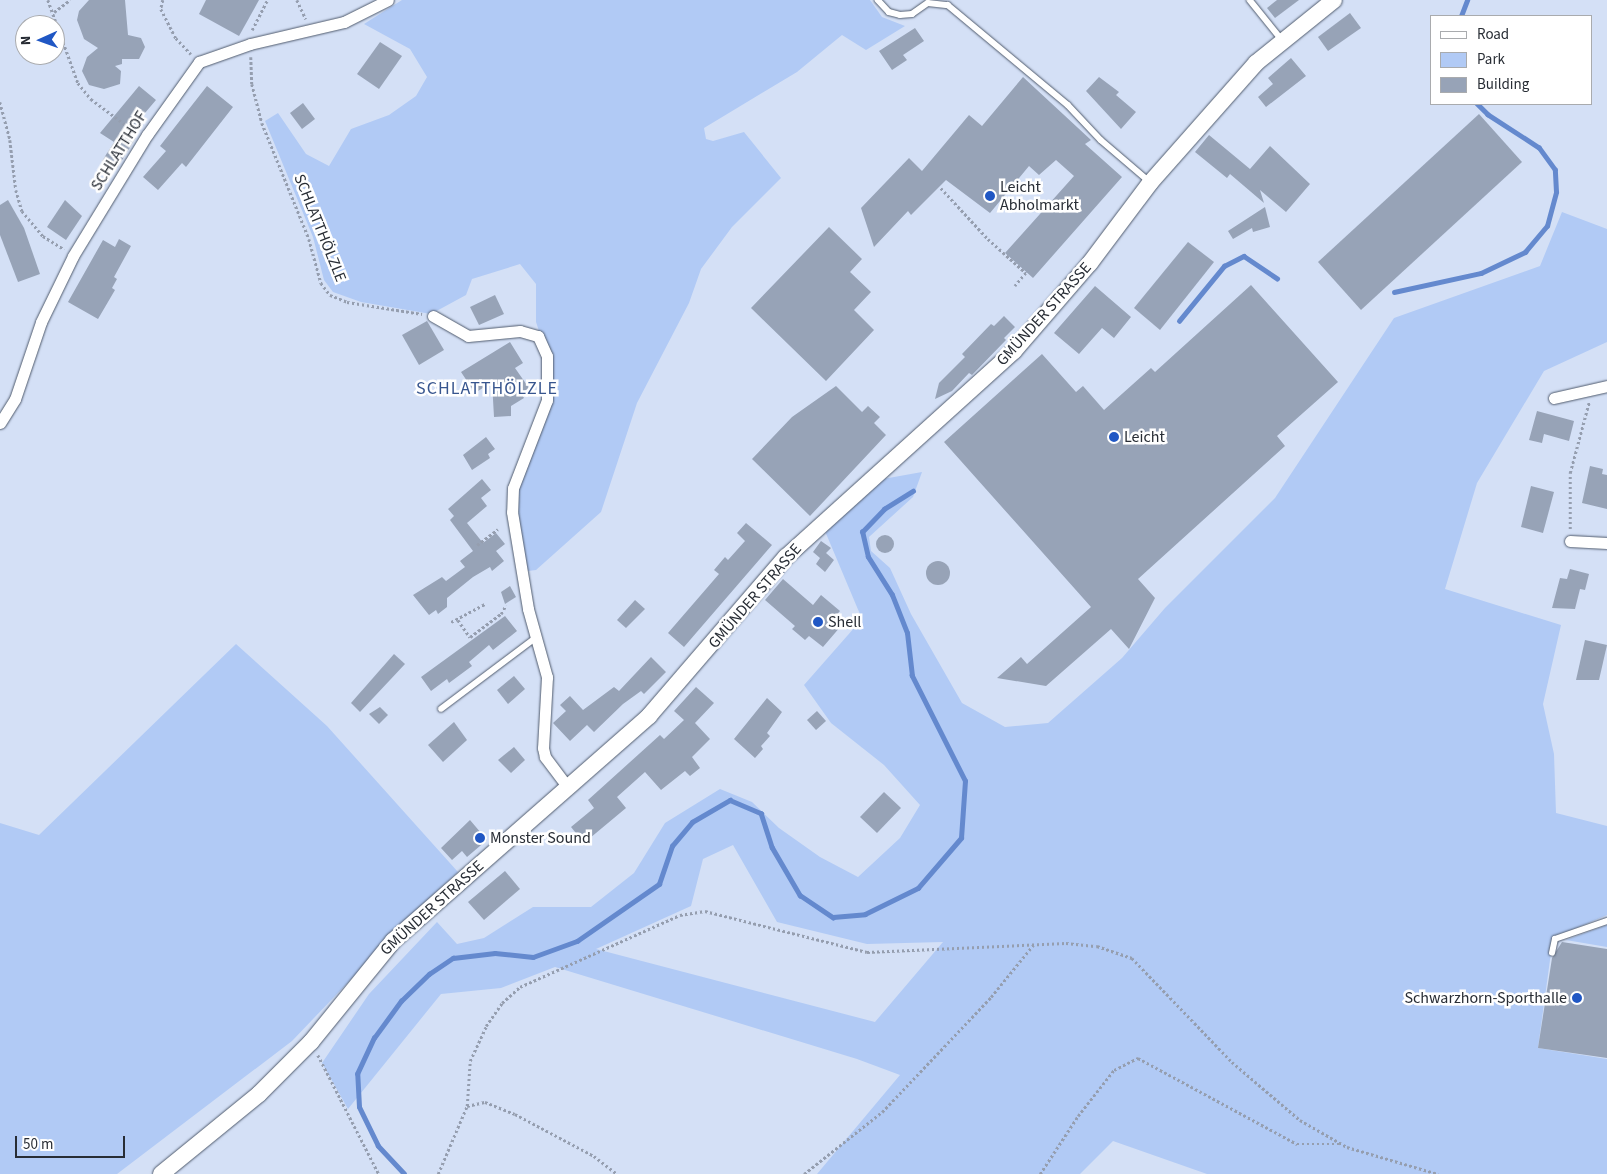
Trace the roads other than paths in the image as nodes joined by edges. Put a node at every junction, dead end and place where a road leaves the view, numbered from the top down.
1 (388, 0) edge
2 (878, 0) edge
3 (1250, 0) edge
4 (1334, 0) edge
5 (1282, 40) junction
6 (1150, 183) junction
7 (433, 316) road end
8 (1607, 386) edge
9 (1554, 398) dead end
10 (0, 423) edge
11 (1570, 542) road end
12 (1607, 543) edge
13 (537, 637) junction
14 (441, 709) dead end
15 (568, 788) junction
16 (1607, 921) edge
17 (1552, 954) dead end
18 (161, 1174) edge

1 - 10 street, SCHLATTHOF
2 - 6 lane
3 - 5 lane
4 - 5 street, GMÜNDER STRASSE
5 - 6 street, GMÜNDER STRASSE
6 - 15 street, GMÜNDER STRASSE
7 - 13 street
8 - 9 street
11 - 12 street
13 - 14 lane
13 - 15 street
15 - 18 street, GMÜNDER STRASSE
16 - 17 lane

